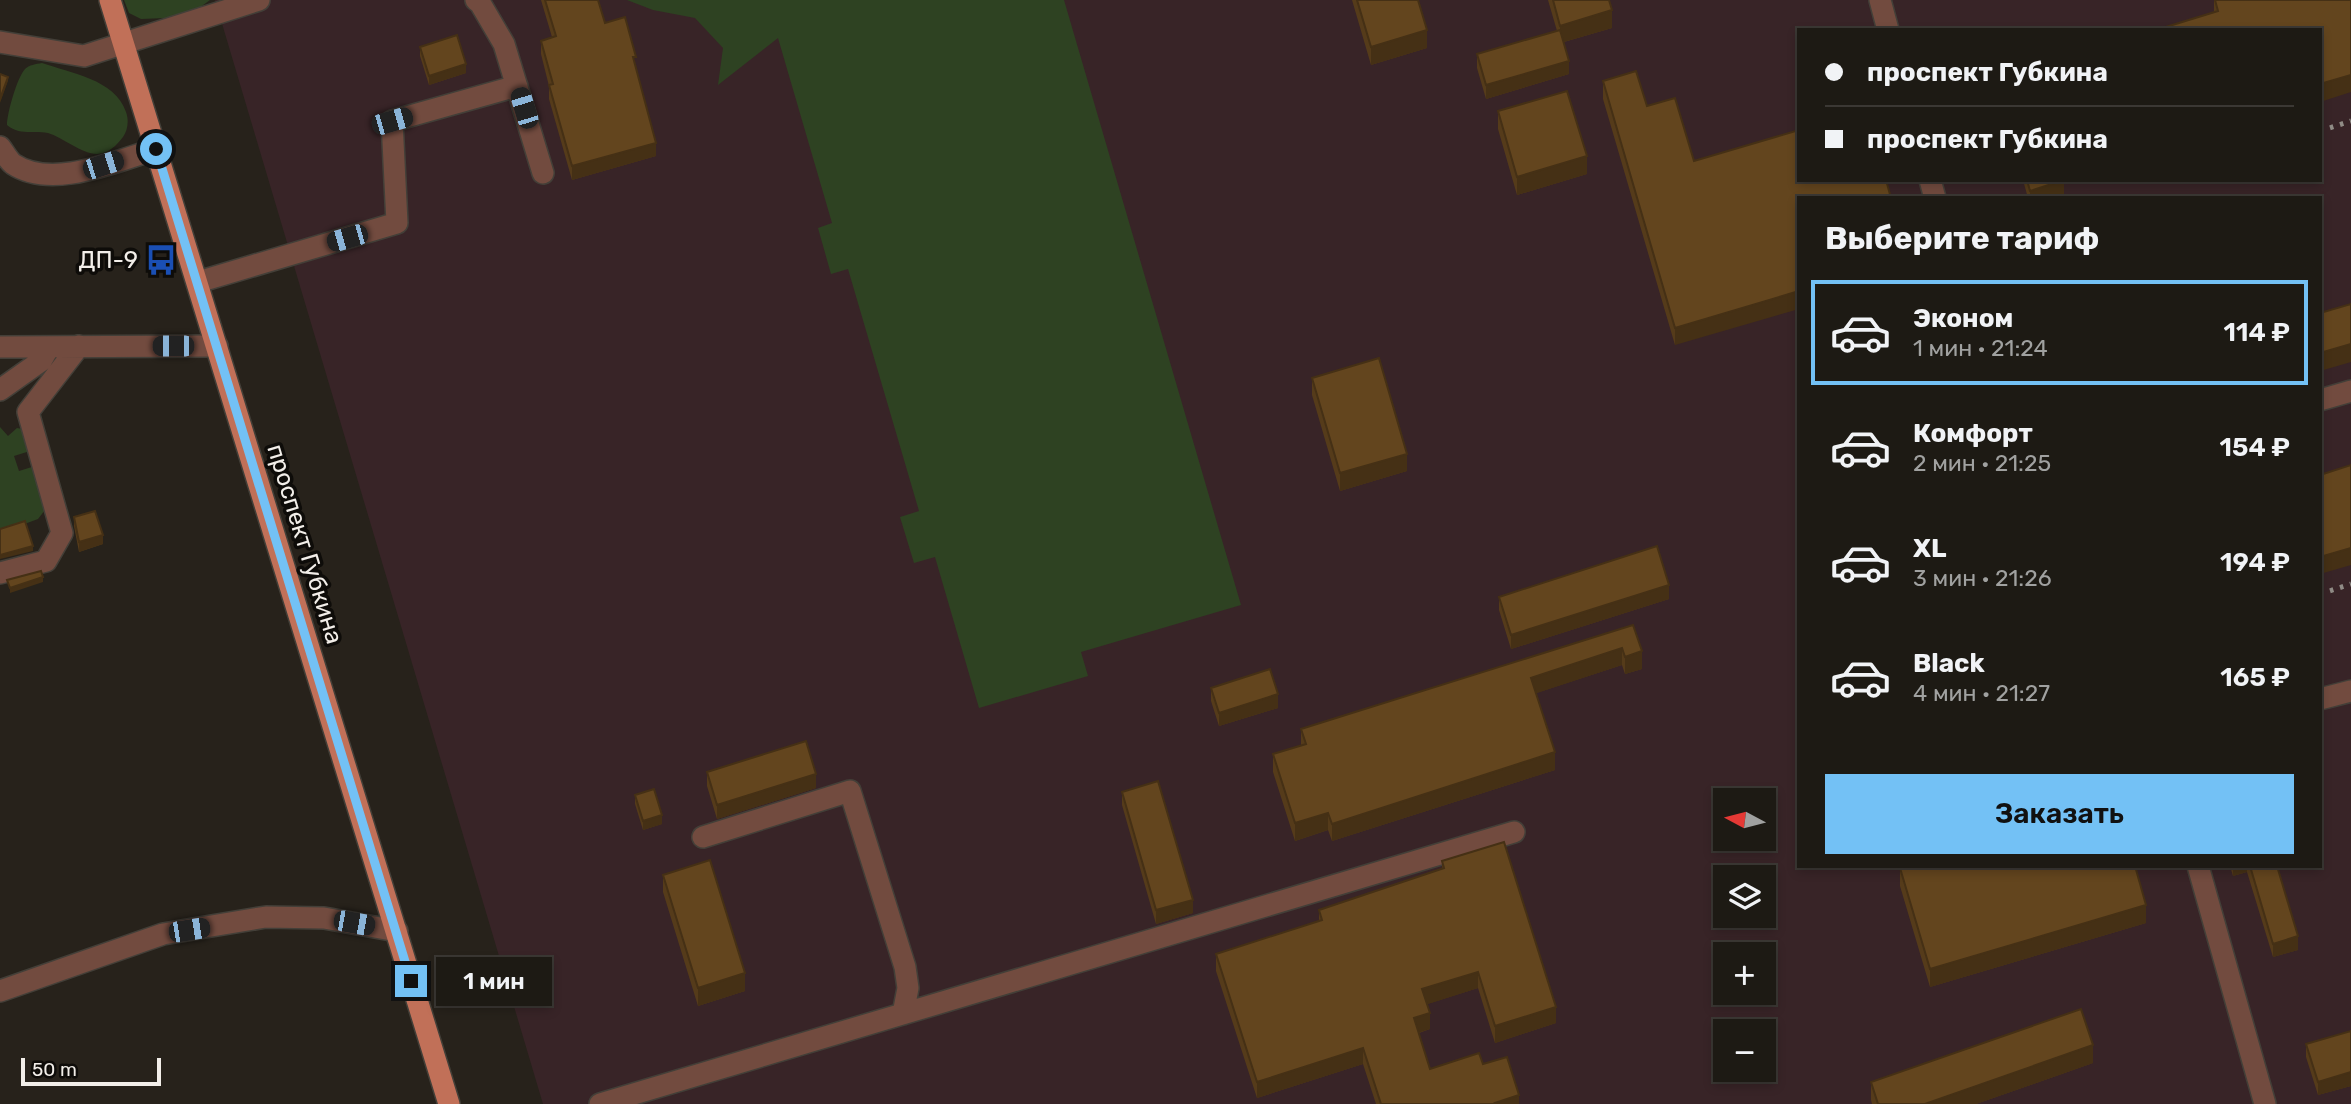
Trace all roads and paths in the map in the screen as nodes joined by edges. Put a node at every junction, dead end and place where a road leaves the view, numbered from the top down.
1 (110, 0) edge
2 (259, 0) edge
3 (476, 0) edge
4 (1880, 0) edge
5 (1887, 28) edge
6 (0, 43) edge
7 (123, 43) junction
8 (517, 86) junction
9 (0, 147) edge
10 (156, 149) junction
11 (543, 173) dead end
12 (198, 282) junction
13 (49, 346) junction
14 (79, 346) junction
15 (217, 346) junction
16 (0, 347) edge
17 (0, 390) edge
18 (2351, 391) edge
19 (2322, 399) edge
20 (0, 573) edge
21 (2351, 691) edge
22 (2322, 698) edge
23 (1514, 832) dead end
24 (703, 837) dead end
25 (2199, 868) edge
26 (397, 931) junction
27 (0, 991) edge
28 (903, 1014) junction
29 (449, 1104) edge
30 (600, 1104) edge
31 (2265, 1104) edge

1 - 7 main road, проспект Губкина
2 - 7 street
3 - 8 street
4 - 5 street
6 - 7 street
7 - 10 main road, проспект Губкина
8 - 11 street
8 - 12 street
9 - 10 street
10 - 12 main road, проспект Губкина
12 - 15 main road, проспект Губкина
13 - 14 street
13 - 16 street
13 - 17 street
14 - 15 street
14 - 20 street
15 - 26 main road, проспект Губкина
18 - 19 street
21 - 22 street
23 - 28 street
24 - 28 street
25 - 31 street
26 - 27 street
26 - 29 main road, проспект Губкина
28 - 30 street

